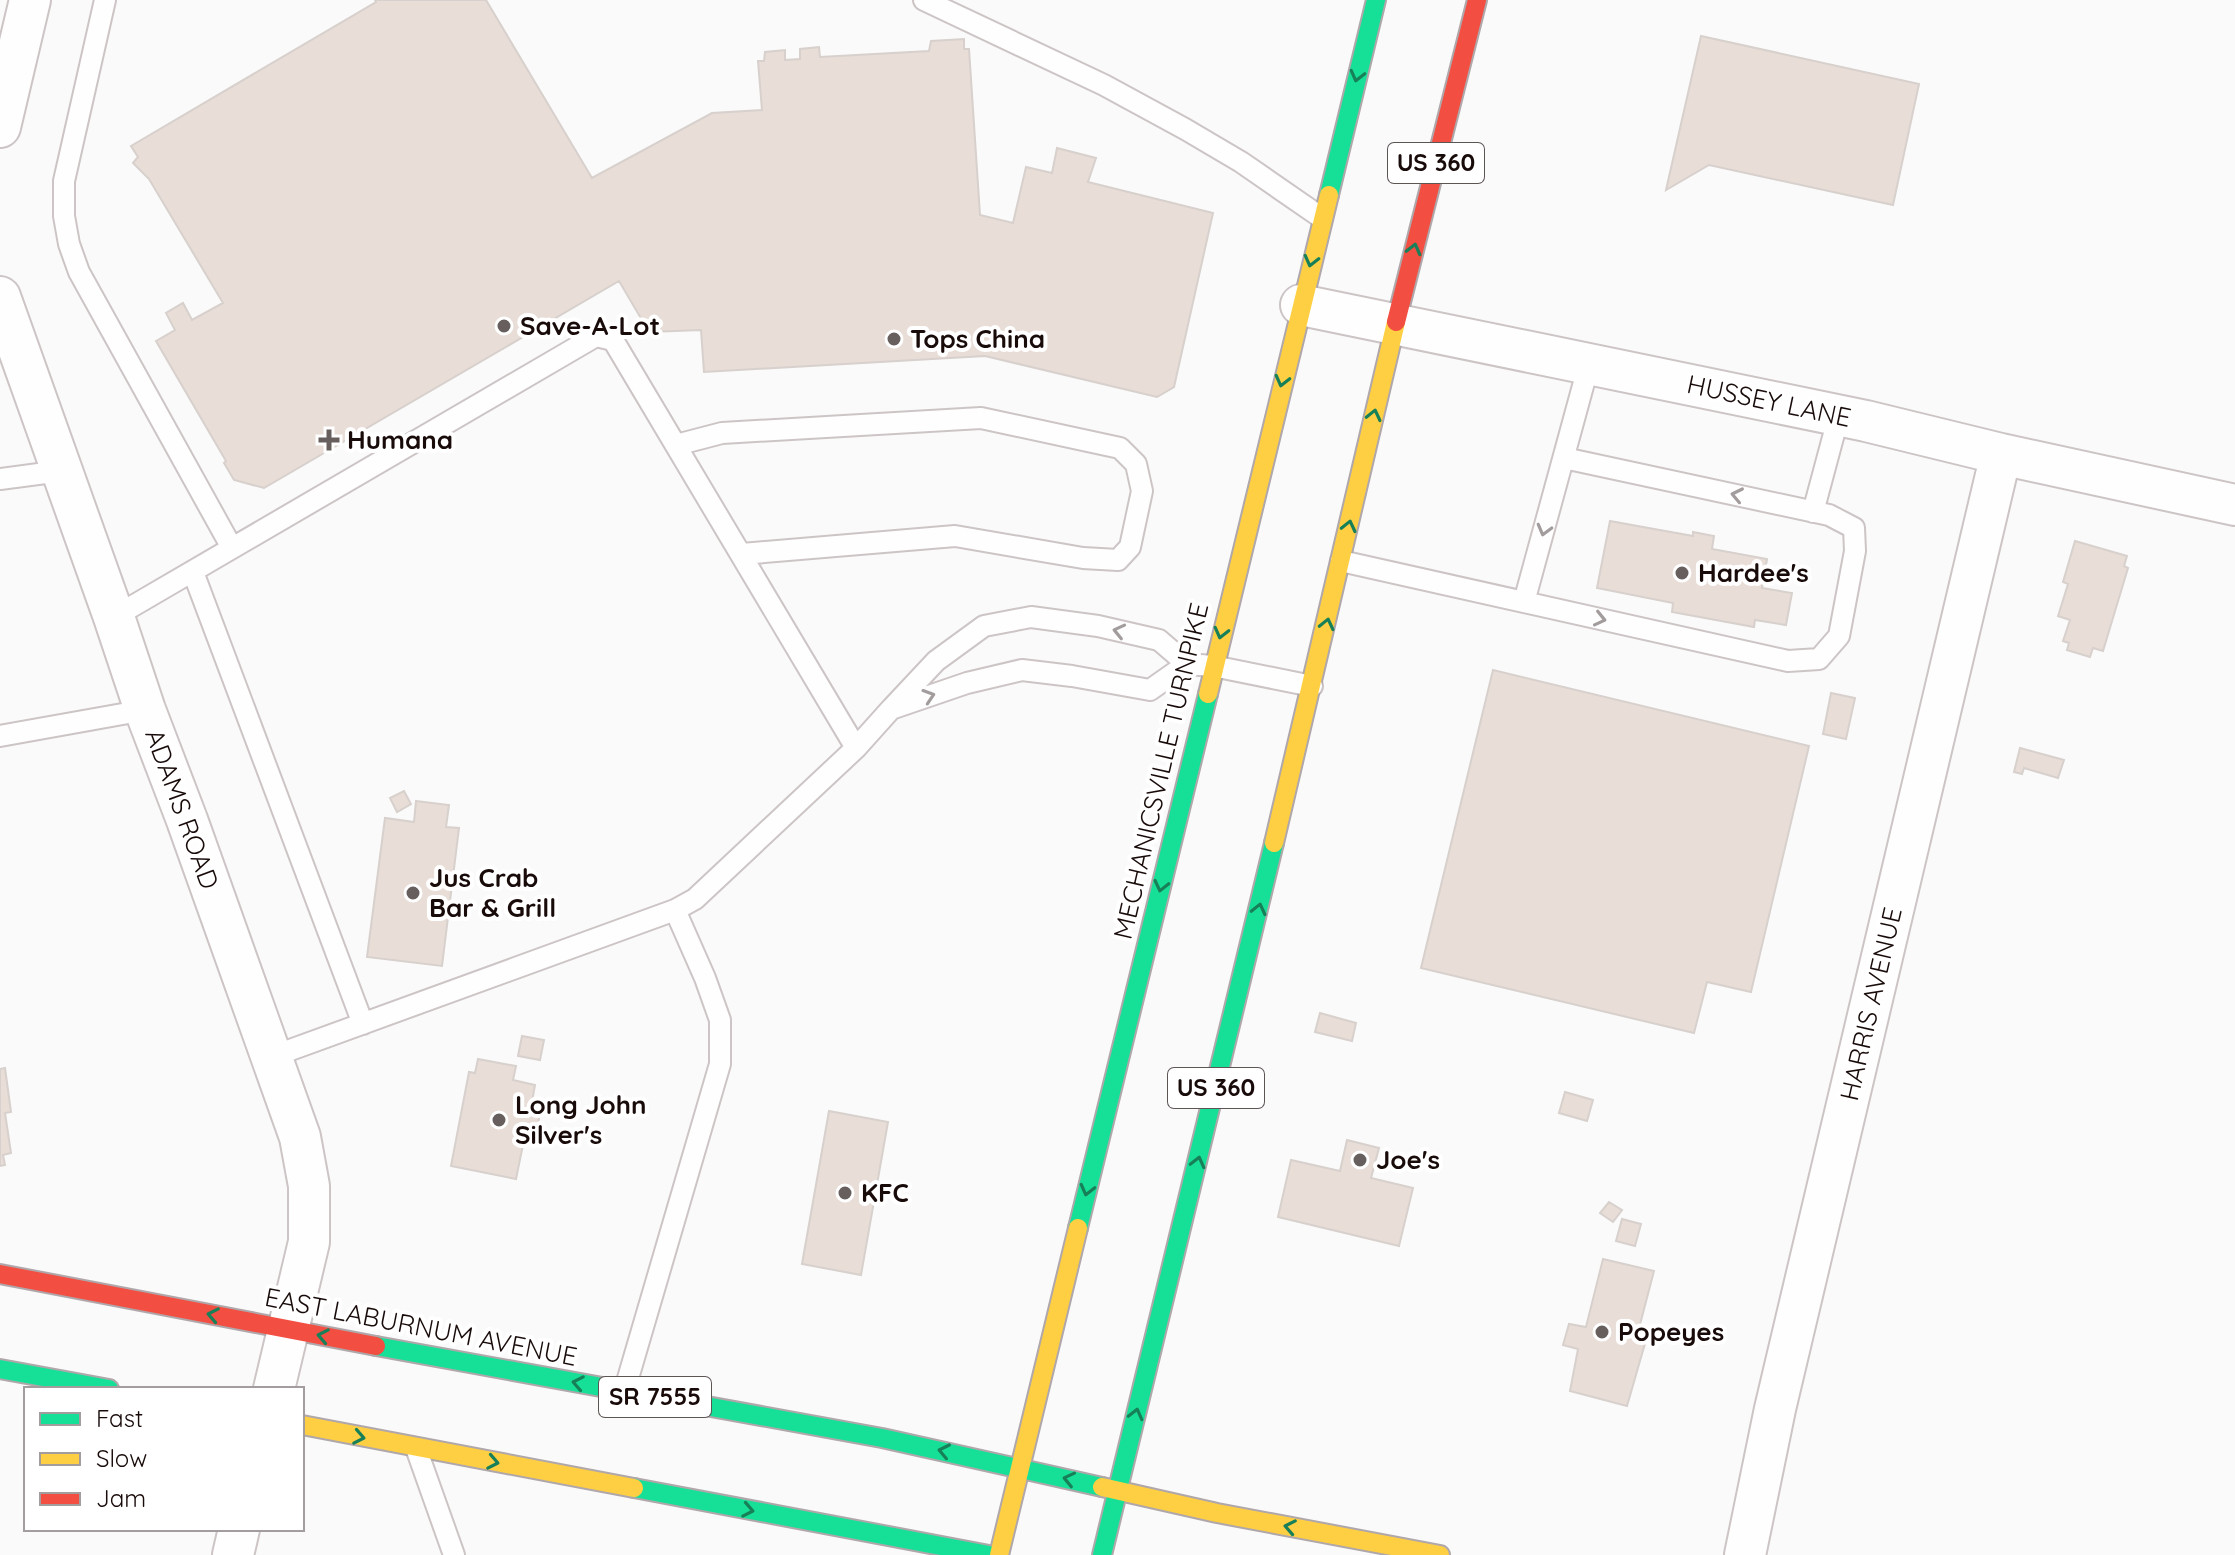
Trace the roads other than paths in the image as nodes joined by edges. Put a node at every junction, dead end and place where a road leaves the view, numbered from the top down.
1 (30, 0) edge
2 (105, 0) edge
3 (924, 0) edge
4 (1376, 0) edge
5 (1477, 0) edge
6 (0, 127) edge
7 (1322, 218) junction
8 (0, 297) edge
9 (1301, 305) junction
10 (1395, 325) junction
11 (1589, 364) junction
12 (1839, 415) junction
13 (676, 445) junction
14 (2001, 454) junction
15 (1564, 458) junction
16 (61, 471) junction
17 (0, 479) edge
18 (2235, 505) edge
19 (1813, 512) junction
20 (232, 548) junction
21 (742, 554) junction
22 (1341, 561) junction
23 (193, 572) junction
24 (1524, 602) junction
25 (114, 617) junction
26 (1187, 664) junction
27 (1213, 666) junction
28 (1312, 686) junction
29 (891, 709) junction
30 (145, 710) junction
31 (0, 736) edge
32 (856, 748) junction
33 (675, 910) junction
34 (363, 1024) junction
35 (271, 1057) junction
36 (0, 1274) edge
37 (290, 1330) junction
38 (0, 1369) edge
39 (98, 1387) edge
40 (275, 1387) edge
41 (624, 1392) junction
42 (304, 1425) edge
43 (416, 1448) junction
44 (1020, 1468) junction
45 (1118, 1490) junction
46 (239, 1531) edge
47 (233, 1555) edge
48 (454, 1555) edge
49 (989, 1555) edge
50 (999, 1555) edge
51 (1102, 1555) edge
52 (1440, 1555) edge
53 (1745, 1555) edge

1 - 6 street
2 - 20 lane
3 - 7 lane
4 -> 7 main road, MECHANICSVILLE TURNPIKE
10 -> 5 main road, US 360
7 -> 9 main road, MECHANICSVILLE TURNPIKE
8 - 16 street, ADAMS ROAD
9 - 10 street, HUSSEY LANE
9 -> 27 main road, MECHANICSVILLE TURNPIKE
10 - 11 street, HUSSEY LANE
22 -> 10 main road, US 360
11 - 12 street, HUSSEY LANE
11 - 15 lane
12 - 14 street, HUSSEY LANE
12 - 19 lane
13 - 20 lane
13 - 21 lane
13 - 21 lane
14 - 18 street, HUSSEY LANE
14 - 53 street, HARRIS AVENUE
19 -> 15 lane
15 -> 24 lane
16 - 17 lane
16 - 25 street, ADAMS ROAD
24 -> 19 lane
20 - 23 lane
21 - 32 lane
22 - 24 lane
28 -> 22 main road, US 360
23 - 25 lane
23 - 34 lane
25 - 30 street, ADAMS ROAD
26 - 27 lane
29 -> 26 lane
26 -> 29 lane
27 - 28 lane
27 -> 44 main road, MECHANICSVILLE TURNPIKE
45 -> 28 main road, US 360
29 - 32 lane
30 - 31 lane
30 - 35 street, ADAMS ROAD
32 - 33 lane
33 - 34 lane
33 - 41 lane
34 - 35 lane
35 - 37 street, ADAMS ROAD
37 -> 36 main road, EAST LABURNUM AVENUE / SR 7555
37 - 40 street, ADAMS ROAD
41 -> 37 main road, EAST LABURNUM AVENUE / SR 7555
38 - 39 main road
44 -> 41 main road, EAST LABURNUM AVENUE / SR 7555
42 -> 43 main road
43 - 48 lane
43 -> 49 main road
45 -> 44 main road, EAST LABURNUM AVENUE
44 - 50 main road, MECHANICSVILLE TURNPIKE
45 - 51 main road, US 360
52 -> 45 main road
46 - 47 street

